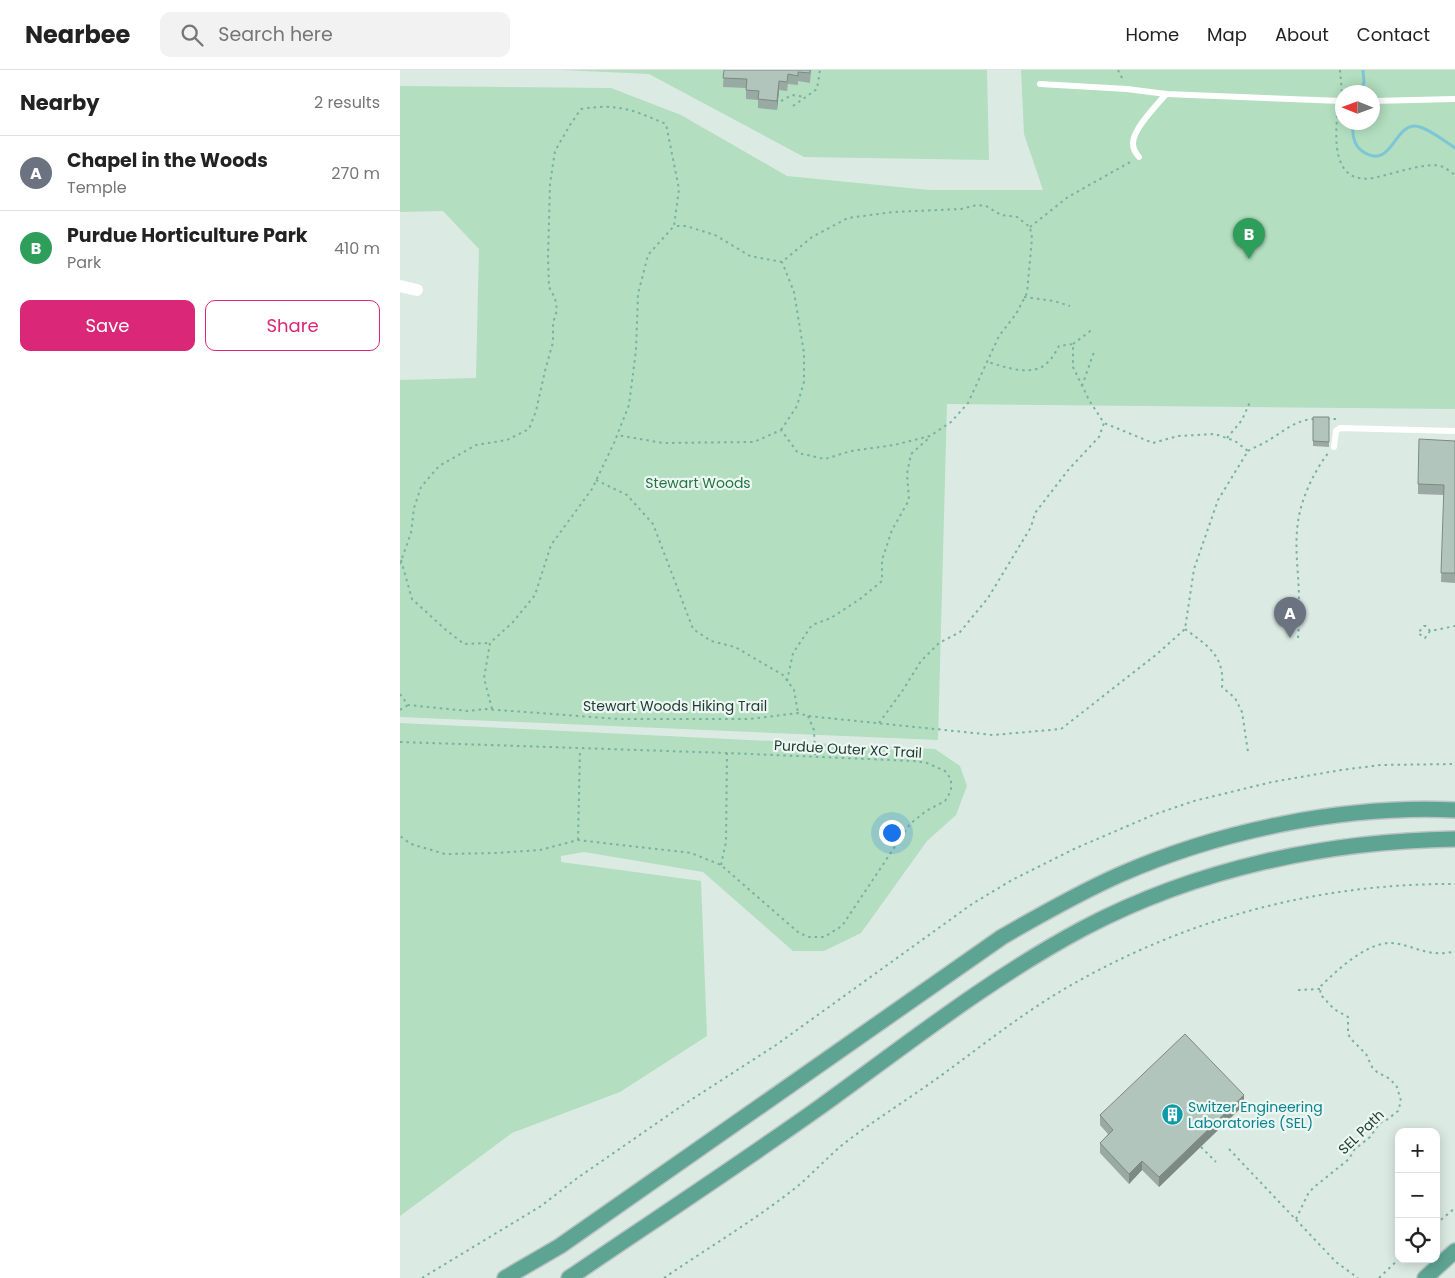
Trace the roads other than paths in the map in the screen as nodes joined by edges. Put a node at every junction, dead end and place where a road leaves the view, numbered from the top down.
1 (1040, 84) dead end
2 (1166, 94) junction
3 (1455, 99) edge
4 (1335, 101) edge
5 (1380, 101) edge
6 (1139, 157) road end
7 (400, 286) edge
8 (417, 290) dead end
9 (1455, 431) edge
10 (1334, 447) dead end
11 (1455, 810) edge
12 (1455, 839) edge
13 (1455, 1251) edge
14 (505, 1278) edge
15 (569, 1278) edge
16 (1425, 1278) edge

1 - 2 lane
2 - 4 lane
2 - 6 lane
3 - 5 lane
7 - 8 street
9 - 10 lane
11 - 14 main road
12 - 15 main road
13 - 16 main road

